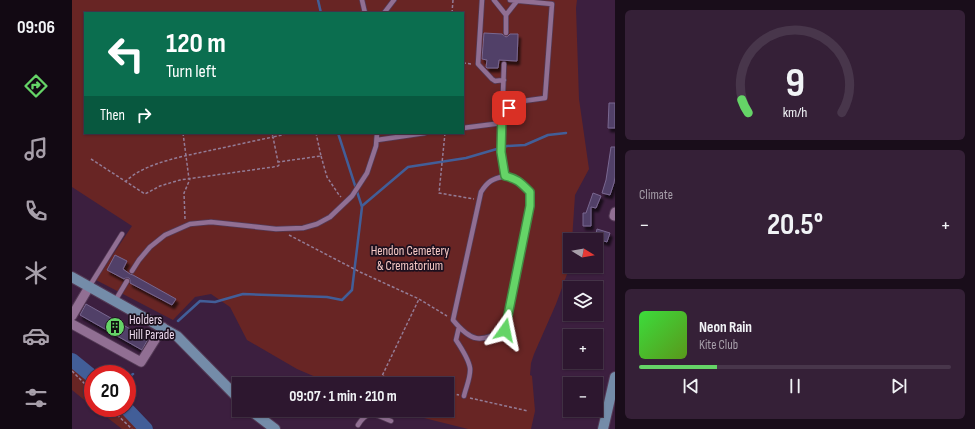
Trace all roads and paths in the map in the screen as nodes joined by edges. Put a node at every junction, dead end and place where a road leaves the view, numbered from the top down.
1 (362, 0) edge
2 (394, 0) edge
3 (452, 0) edge
4 (482, 0) edge
5 (494, 0) edge
6 (510, 0) edge
7 (517, 1) edge
8 (552, 2) edge
9 (365, 12) edge
10 (385, 12) edge
11 (452, 12) edge
12 (506, 15) junction
13 (506, 33) dead end
14 (464, 63) edge
15 (478, 64) junction
16 (504, 64) dead end
17 (504, 80) junction
18 (503, 96) junction
19 (516, 102) junction
20 (502, 114) junction
21 (502, 123) junction
22 (464, 128) edge
23 (183, 134) edge
24 (272, 134) edge
25 (286, 134) edge
26 (316, 134) edge
27 (377, 134) edge
28 (418, 134) edge
29 (445, 134) edge
30 (273, 137) junction
31 (377, 140) junction
32 (186, 156) junction
33 (321, 156) junction
34 (91, 159) dead end
35 (278, 162) junction
36 (505, 176) junction
37 (190, 179) junction
38 (125, 182) junction
39 (479, 200) junction
40 (347, 201) junction
41 (185, 226) junction
42 (276, 229) junction
43 (122, 234) dead end
44 (132, 271) dead end
45 (72, 277) edge
46 (127, 281) dead end
47 (88, 287) junction
48 (419, 299) junction
49 (115, 301) junction
50 (72, 316) edge
51 (453, 320) junction
52 (72, 324) edge
53 (163, 327) junction
54 (459, 327) junction
55 (72, 371) edge
56 (386, 377) edge
57 (615, 377) edge
58 (84, 383) edge
59 (232, 392) edge
60 (454, 394) edge
61 (464, 396) junction
62 (528, 411) dead end
63 (119, 417) edge
64 (259, 417) edge
65 (391, 421) dead end
66 (358, 425) dead end
67 (132, 429) edge
68 (275, 429) edge
69 (603, 429) edge

1 - 9 lane
2 - 10 lane
3 - 11 path
4 - 15 lane
5 - 12 lane
6 - 7 lane
7 - 8 lane
7 - 12 lane
8 - 19 lane
12 - 13 lane
14 - 15 path
15 - 17 lane
16 - 17 lane
17 - 18 lane
18 - 19 lane
18 - 20 lane
19 - 20 lane
20 - 21 lane
21 - 22 lane
21 - 36 lane
23 - 32 path
24 - 30 path
25 - 30 path
26 - 33 path
27 - 31 lane
28 - 31 lane
29 - 39 path
30 - 32 path
30 - 35 path
31 - 40 lane
32 - 37 path
32 - 38 path
33 - 35 path
33 - 40 path
34 - 38 path
35 - 37 path
36 - 39 lane
36 - 54 lane
37 - 38 path
37 - 41 path
39 - 51 lane
40 - 42 lane
41 - 42 lane
41 - 44 lane
42 - 48 path
43 - 47 lane
45 - 47 main road
46 - 49 lane
47 - 49 main road
47 - 50 street
48 - 51 path
48 - 56 path
49 - 53 main road
51 - 54 lane
52 - 53 street
53 - 59 main road
54 - 61 lane
55 - 58 path
57 - 69 main road
60 - 61 path
61 - 62 path
63 - 67 path
64 - 68 main road
65 - 66 lane

